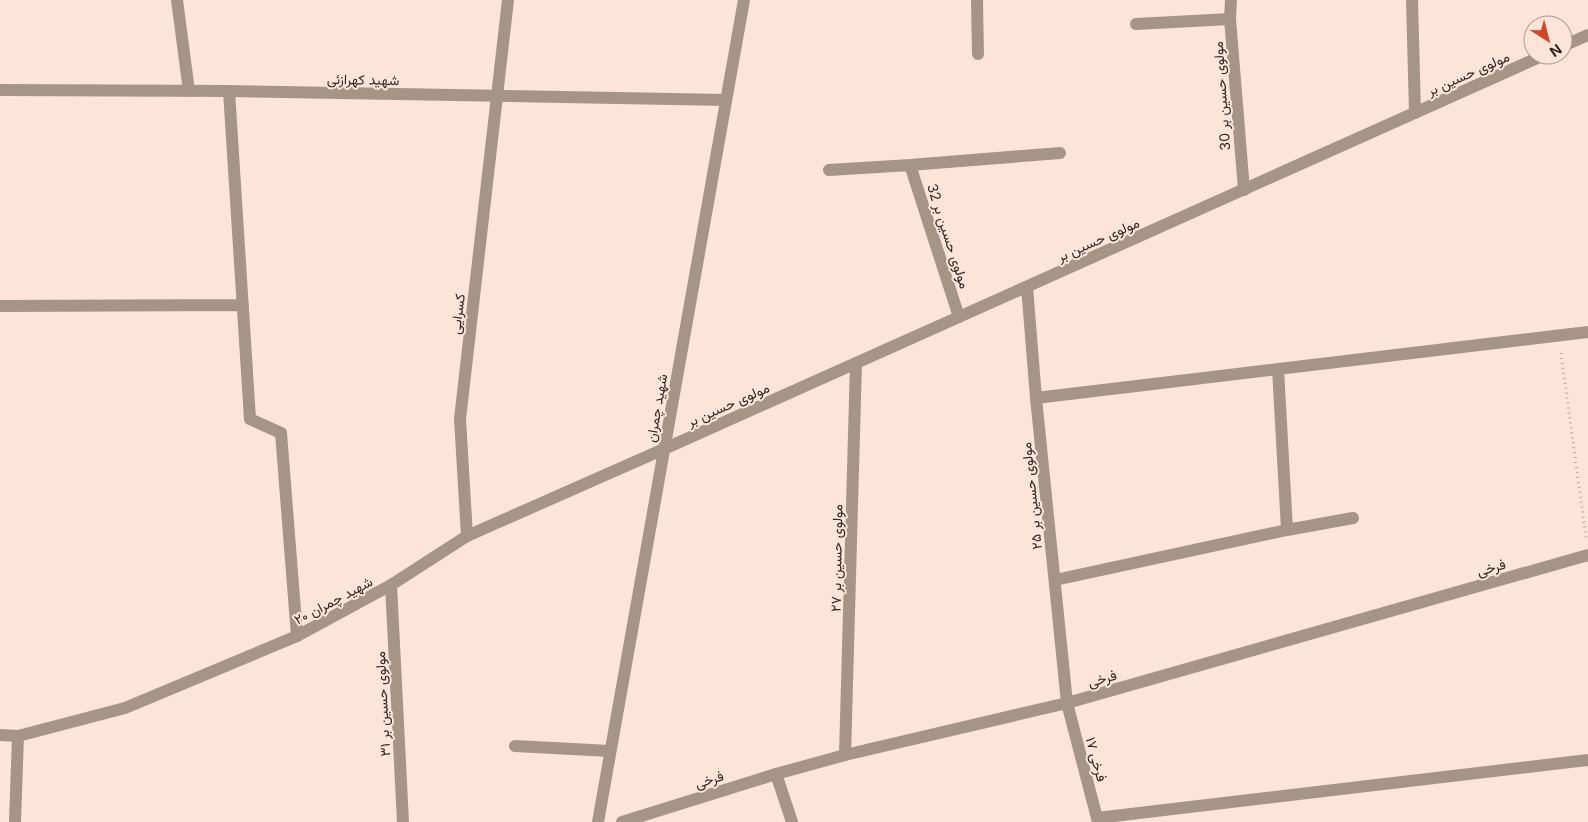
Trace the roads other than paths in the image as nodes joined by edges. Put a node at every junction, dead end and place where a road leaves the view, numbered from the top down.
1 (178, 0) edge
2 (508, 0) edge
3 (744, 0) edge
4 (977, 0) edge
5 (1231, 0) edge
6 (1412, 0) edge
7 (1230, 19) junction
8 (1136, 24) dead end
9 (1588, 35) edge
10 (1573, 42) edge
11 (978, 54) dead end
12 (1523, 64) edge
13 (0, 90) edge
14 (189, 91) junction
15 (229, 92) junction
16 (497, 96) junction
17 (726, 100) junction
18 (1415, 113) junction
19 (1060, 153) dead end
20 (910, 165) junction
21 (829, 170) dead end
22 (1244, 190) junction
23 (1027, 287) junction
24 (243, 305) junction
25 (0, 306) edge
26 (959, 317) junction
27 (1588, 332) edge
28 (856, 363) junction
29 (1278, 369) junction
30 (1036, 398) junction
31 (664, 449) junction
32 (1353, 518) dead end
33 (1287, 530) junction
34 (467, 536) junction
35 (1587, 549) edge
36 (1055, 580) junction
37 (392, 585) junction
38 (297, 636) junction
39 (1067, 703) junction
40 (0, 735) edge
41 (18, 736) junction
42 (515, 746) dead end
43 (610, 751) junction
44 (846, 754) junction
45 (1588, 760) edge
46 (776, 774) junction
47 (1098, 820) edge
48 (15, 822) edge
49 (402, 822) edge
50 (598, 822) edge
51 (622, 822) edge
52 (792, 822) edge

1 - 14 street
2 - 16 street, کسرایی
3 - 17 street, شهید چمران
4 - 11 street
5 - 7 street, مولوی حسین بر 30
6 - 18 street
7 - 8 street
7 - 22 street, مولوی حسین بر 30
9 - 10 street
12 - 18 street, مولوی حسین بر
13 - 14 street, شهید کهرازئی
14 - 15 street, شهید کهرازئی
15 - 16 street, شهید کهرازئی
15 - 24 street
16 - 17 street, شهید کهرازئی
16 - 34 street, کسرایی
17 - 31 street, شهید چمران
18 - 22 street, مولوی حسین بر
19 - 20 street
20 - 21 street
20 - 26 street, مولوی حسین بر 32
22 - 23 street, مولوی حسین بر
23 - 26 street, مولوی حسین بر
23 - 30 street, مولوی حسین بر ۲۵
24 - 25 street
24 - 38 street
26 - 28 street, مولوی حسین بر
27 - 29 street
28 - 31 street, مولوی حسین بر
28 - 44 street, مولوی حسین بر ۲۷
29 - 30 street
29 - 33 street
30 - 36 street, مولوی حسین بر ۲۵
31 - 34 street, شهید چمران ۲۰
31 - 43 street, شهید چمران
32 - 33 street
33 - 36 street
34 - 37 street, شهید چمران ۲۰
35 - 39 street, فرخی
36 - 39 street, مولوی حسین بر ۲۵
37 - 38 street, شهید چمران ۲۰
37 - 49 street, مولوی حسین بر ۳۱
38 - 41 street, شهید چمران ۲۰
39 - 44 street, فرخی
39 - 47 street, فرخی ۱۷
40 - 41 street, شهید چمران ۲۰
41 - 48 street
42 - 43 street
43 - 50 street, شهید چمران
44 - 46 street, فرخی
45 - 47 street
46 - 51 street, فرخی
46 - 52 street

